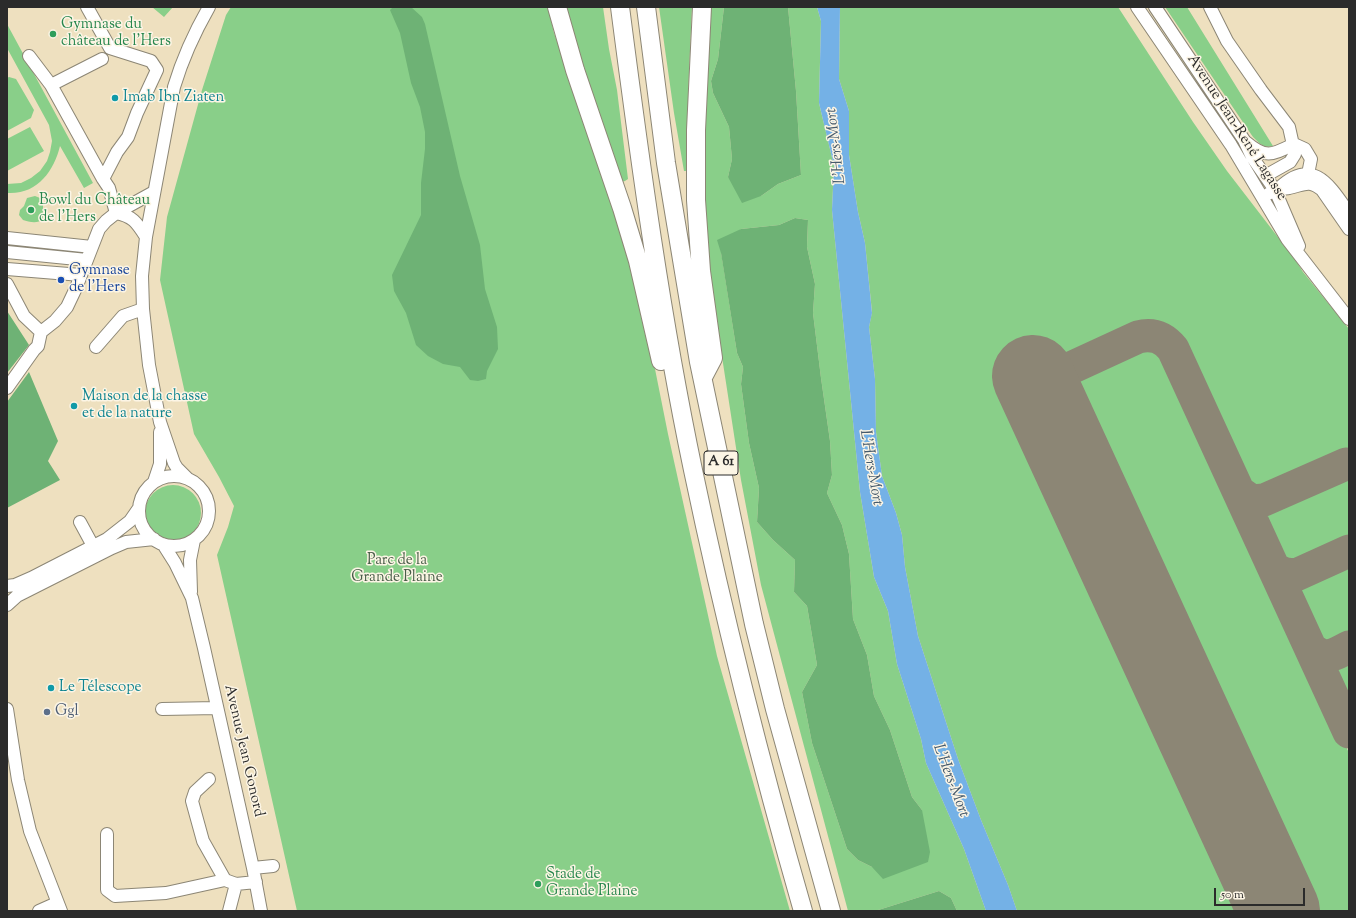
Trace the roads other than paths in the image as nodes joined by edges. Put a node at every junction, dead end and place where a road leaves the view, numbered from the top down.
1 (87, 7) edge
2 (209, 7) edge
3 (558, 7) edge
4 (620, 7) edge
5 (646, 7) edge
6 (702, 7) edge
7 (1137, 7) edge
8 (1155, 7) edge
9 (1210, 7) edge
10 (29, 56) dead end
11 (102, 59) dead end
12 (51, 85) junction
13 (1244, 140) junction
14 (1294, 144) junction
15 (1308, 174) junction
16 (1265, 176) junction
17 (103, 179) junction
18 (1276, 189) junction
19 (154, 192) junction
20 (1262, 197) junction
21 (116, 213) junction
22 (1349, 214) edge
23 (1349, 229) edge
24 (146, 236) junction
25 (7, 238) edge
26 (92, 247) junction
27 (7, 252) edge
28 (87, 260) junction
29 (1307, 265) junction
30 (7, 269) edge
31 (81, 275) junction
32 (7, 284) edge
33 (143, 309) junction
34 (1349, 319) edge
35 (41, 332) junction
36 (96, 347) dead end
37 (703, 377) junction
38 (7, 388) edge
39 (160, 422) junction
40 (693, 468) junction
41 (187, 478) junction
42 (154, 482) junction
43 (139, 508) junction
44 (80, 522) dead end
45 (194, 540) junction
46 (158, 542) junction
47 (93, 546) junction
48 (7, 586) edge
49 (192, 598) junction
50 (7, 599) edge
51 (7, 605) edge
52 (217, 708) junction
53 (7, 709) edge
54 (162, 709) dead end
55 (209, 779) dead end
56 (107, 834) dead end
57 (273, 866) dead end
58 (253, 868) junction
59 (230, 882) junction
60 (256, 882) junction
61 (59, 907) edge
62 (39, 911) edge
63 (229, 911) edge
64 (261, 911) edge
65 (803, 911) edge
66 (831, 911) edge

1 - 17 street
2 - 19 street, Avenue Jean Gonord
3 - 40 highway
4 - 40 highway, A 61
5 - 37 highway, A 61
6 - 37 highway
7 - 20 street, Avenue Jean-René Lagasse
8 - 13 street, Avenue Jean-René Lagasse
9 - 14 street
10 - 12 street
11 - 12 street
12 - 17 street
13 - 14 street
13 - 16 street, Avenue Jean-René Lagasse
14 - 15 street
14 - 16 street
15 - 18 street
15 - 22 street
16 - 18 street, Avenue Jean-René Lagasse
17 - 21 street
18 - 20 street
18 - 23 street
18 - 29 street, Avenue Jean-René Lagasse
19 - 21 street
19 - 24 street, Avenue Jean Gonord
20 - 29 street, Avenue Jean-René Lagasse
21 - 24 street
21 - 26 street
24 - 33 street, Avenue Jean Gonord
25 - 26 street
26 - 28 street
27 - 28 street
28 - 31 street
29 - 34 street, Avenue Jean-René Lagasse
30 - 31 street
31 - 35 street
32 - 35 street
33 - 36 street
33 - 39 street, Avenue Jean Gonord
35 - 38 street
37 - 66 highway, A 61
39 - 41 street, Avenue Jean Gonord
39 - 42 street, Avenue Jean Gonord
40 - 65 highway, A 61
41 - 42 street
41 - 45 street, Avenue Jean Gonord
42 - 43 street, Avenue Jean Gonord
43 - 46 street, Avenue Jean Gonord
43 - 47 street
44 - 47 street
45 - 46 street
45 - 49 street, Avenue Jean Gonord
46 - 49 street, Avenue Jean Gonord
46 - 51 street
47 - 48 street
49 - 52 street, Avenue Jean Gonord
50 - 51 street
52 - 54 street
52 - 58 street, Avenue Jean Gonord
53 - 61 street
55 - 59 street
56 - 59 street
57 - 58 street
58 - 60 street, Avenue Jean Gonord
59 - 60 street
59 - 63 street
60 - 64 street, Avenue Jean Gonord
61 - 62 street

